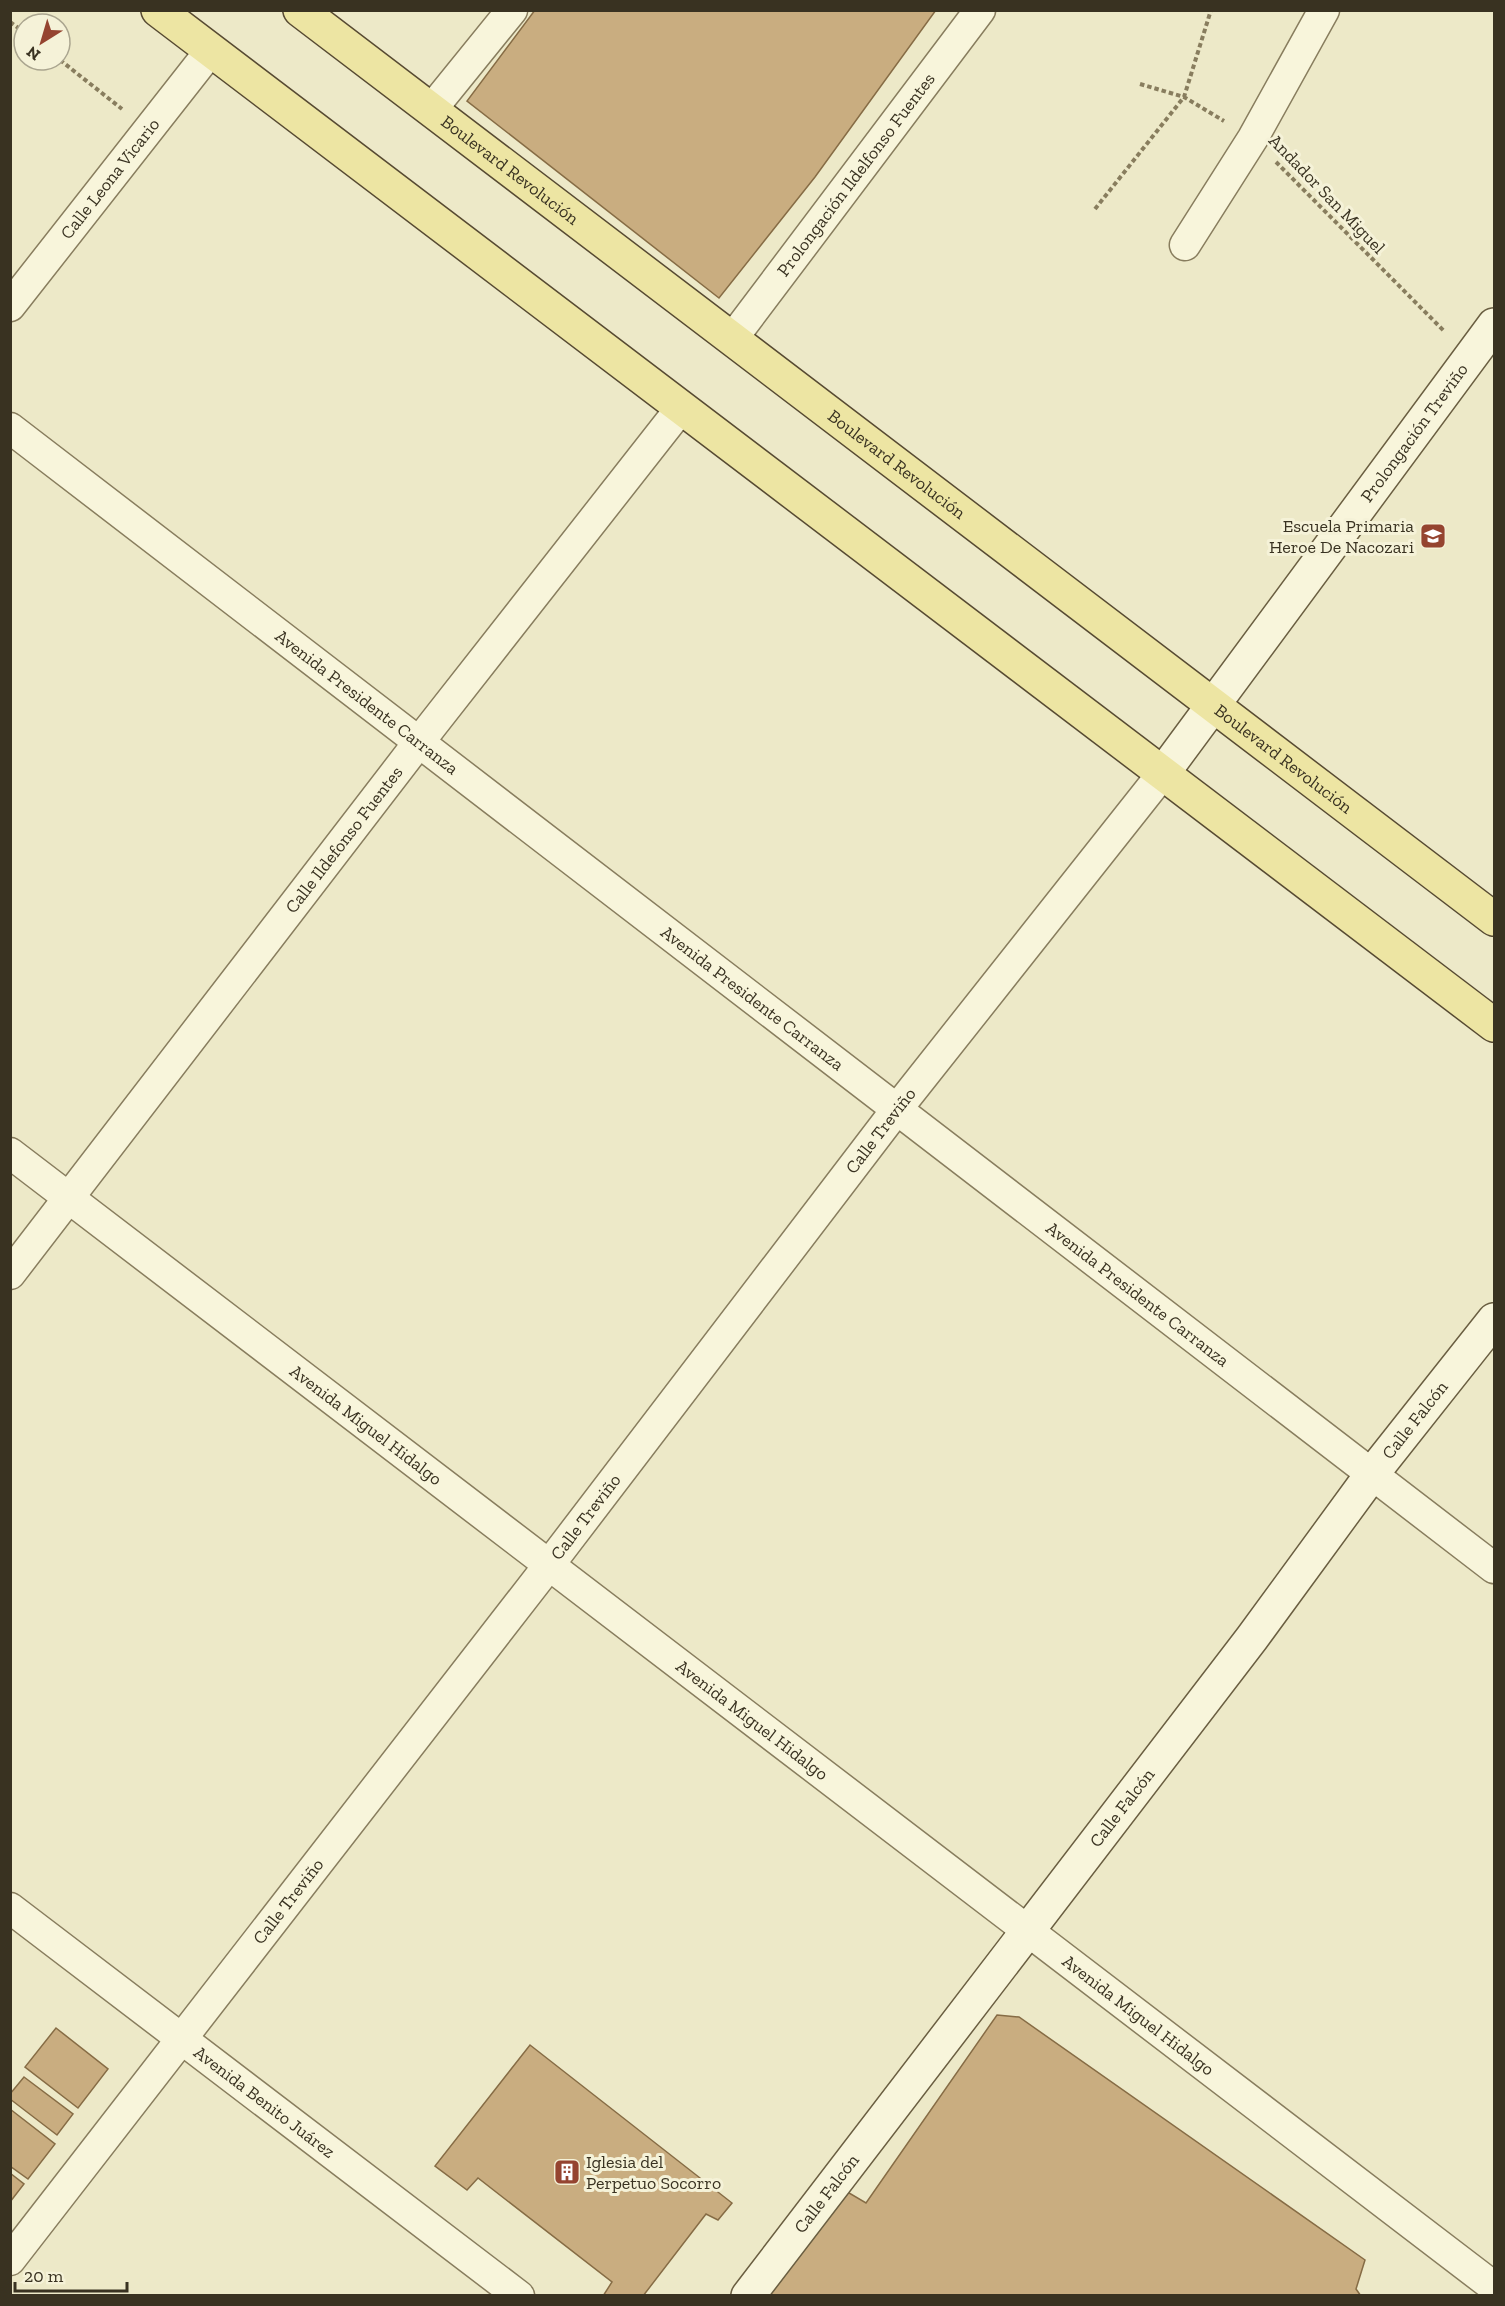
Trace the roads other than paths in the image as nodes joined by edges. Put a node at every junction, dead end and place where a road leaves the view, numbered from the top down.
1 (158, 10) edge
2 (300, 10) edge
3 (512, 10) edge
4 (980, 10) edge
5 (1324, 10) edge
6 (211, 50) junction
7 (431, 110) junction
8 (1185, 245) dead end
9 (10, 306) edge
10 (1494, 325) edge
11 (732, 339) junction
12 (681, 408) junction
13 (10, 428) edge
14 (1212, 704) junction
15 (419, 742) junction
16 (1162, 773) junction
17 (1494, 919) edge
18 (1494, 1025) edge
19 (897, 1109) junction
20 (10, 1152) edge
21 (69, 1198) junction
22 (10, 1274) edge
23 (1494, 1320) edge
24 (1372, 1474) junction
25 (549, 1565) junction
26 (1494, 1568) edge
27 (10, 1908) edge
28 (1028, 1930) junction
29 (182, 2039) junction
30 (10, 2260) edge
31 (1494, 2287) edge
32 (519, 2295) edge
33 (748, 2295) edge

1 - 6 main road
2 - 7 main road, Boulevard Revolución
3 - 7 street
4 - 11 street, Prolongación Ildelfonso Fuentes
5 - 8 street
6 - 9 street, Calle Leona Vicario
6 - 12 main road
7 - 11 main road, Boulevard Revolución
10 - 14 street, Prolongación Treviño
11 - 14 main road, Boulevard Revolución
12 - 15 street, Calle Ildefonso Fuentes
12 - 16 main road
13 - 15 street, Avenida Presidente Carranza
14 - 16 street, Prolongación Treviño
14 - 17 main road, Boulevard Revolución
15 - 19 street, Avenida Presidente Carranza
15 - 21 street, Calle Ildefonso Fuentes
16 - 18 main road
16 - 19 street, Calle Treviño
19 - 24 street, Avenida Presidente Carranza
19 - 25 street, Calle Treviño
20 - 21 street, Avenida Miguel Hidalgo
21 - 22 street, Calle Ildefonso Fuentes
21 - 25 street, Avenida Miguel Hidalgo
23 - 24 street, Calle Falcón
24 - 26 street, Avenida Presidente Carranza
24 - 28 street, Calle Falcón
25 - 28 street, Avenida Miguel Hidalgo
25 - 29 street, Calle Treviño
27 - 29 street, Avenida Benito Juárez
28 - 31 street, Avenida Miguel Hidalgo
28 - 33 street, Calle Falcón
29 - 30 street, Calle Treviño
29 - 32 street, Avenida Benito Juárez

